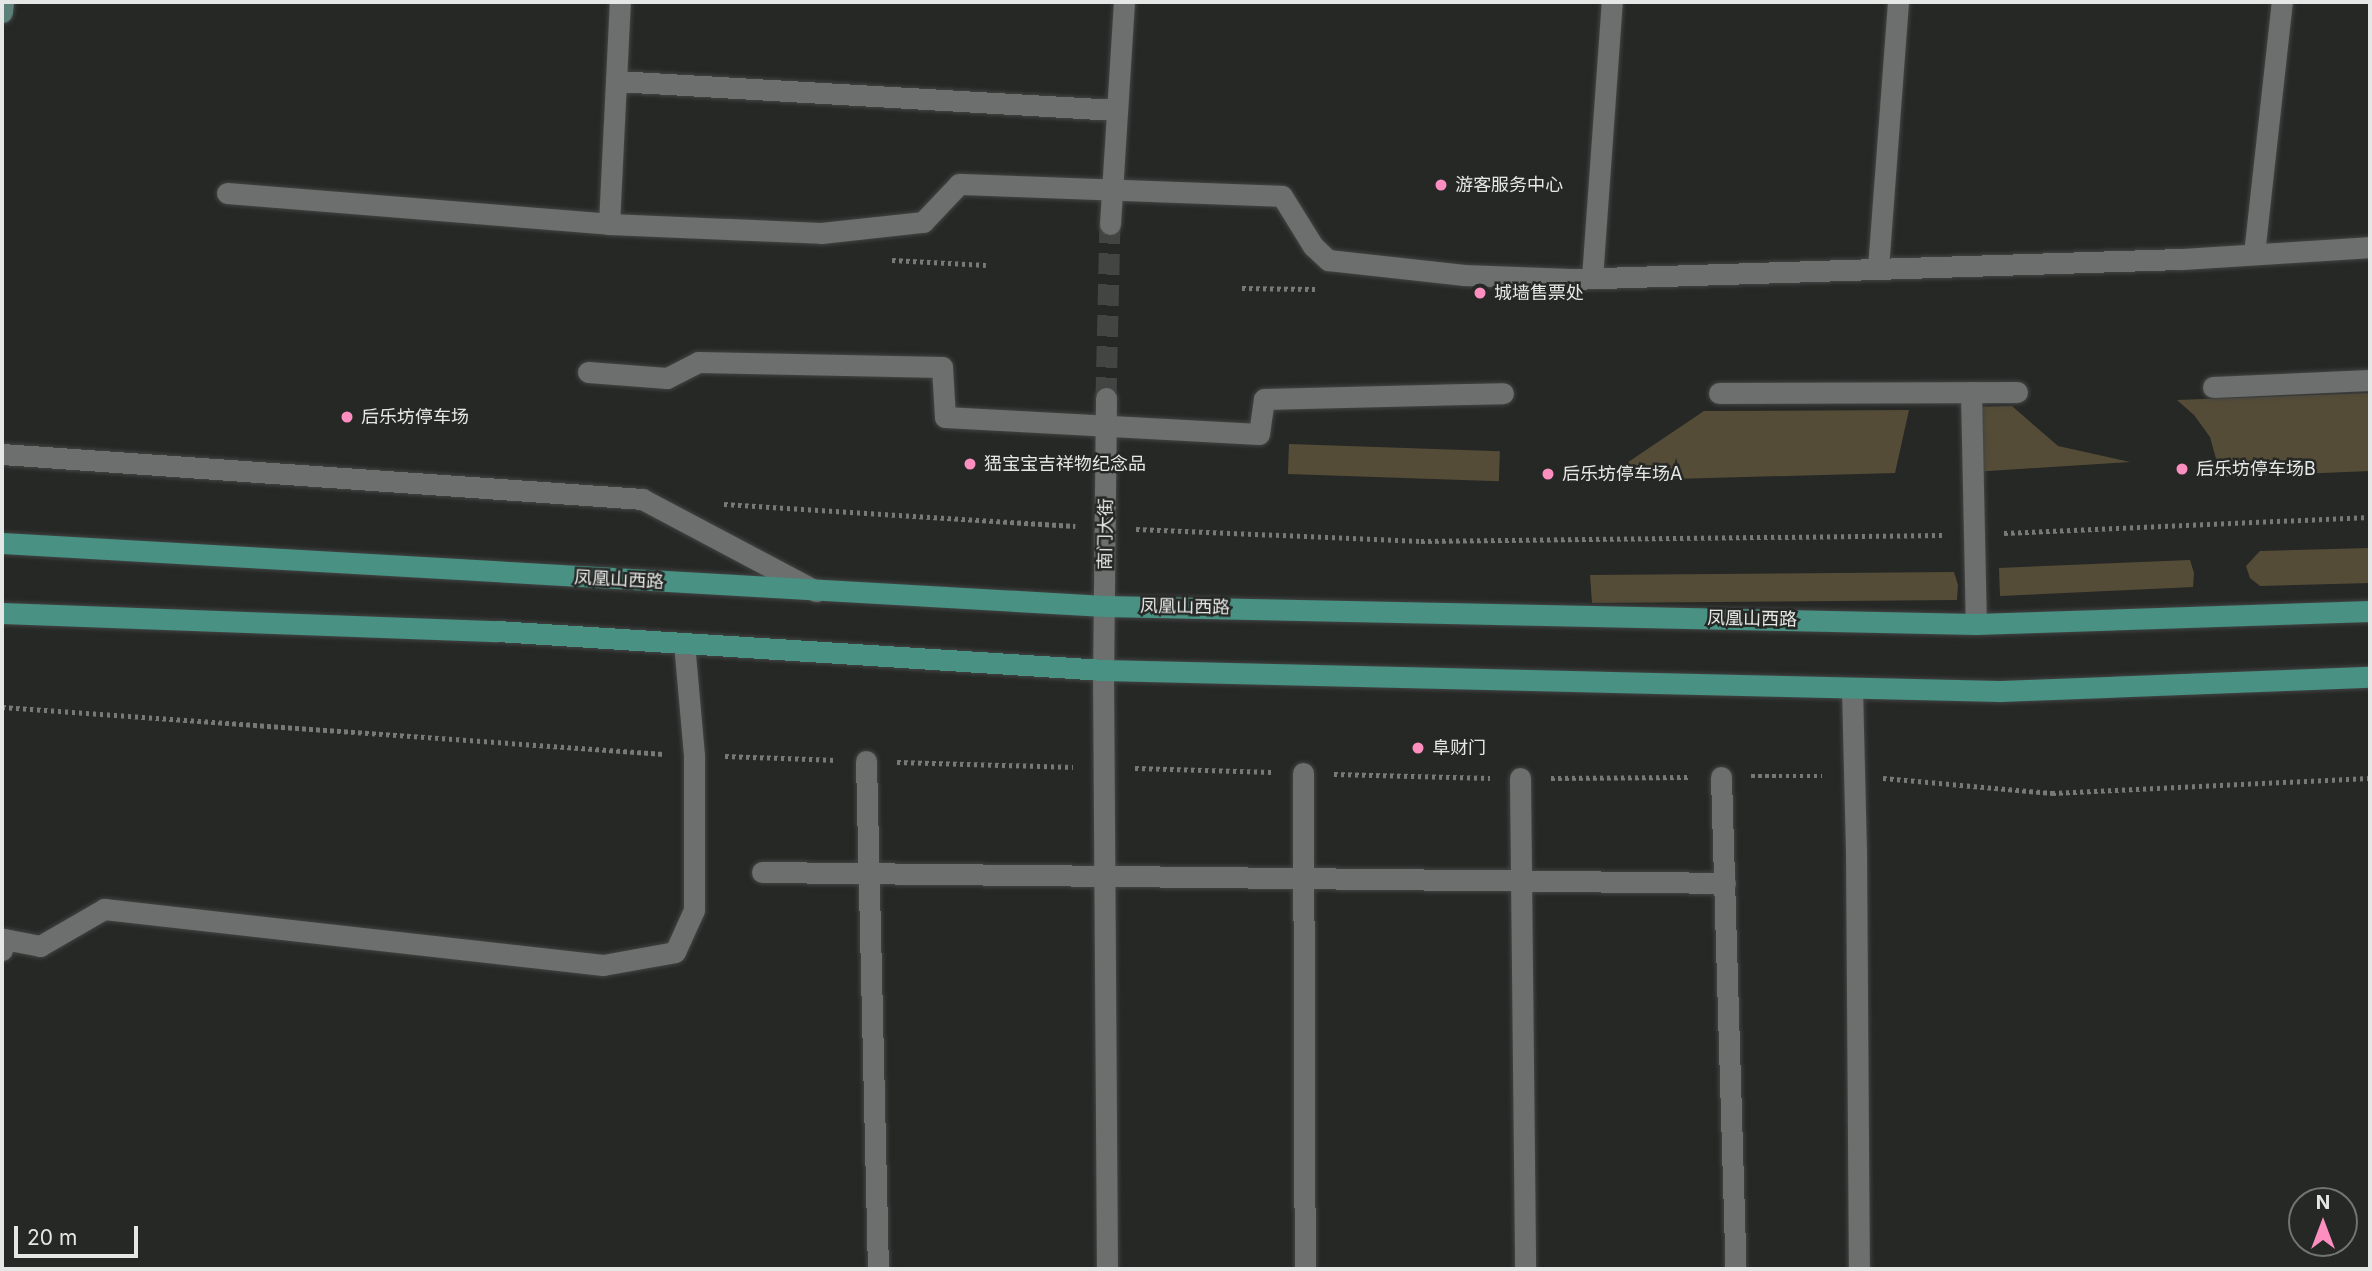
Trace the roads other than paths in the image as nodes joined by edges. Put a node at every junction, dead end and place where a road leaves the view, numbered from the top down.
1 (3, 2) edge
2 (620, 2) edge
3 (1124, 2) edge
4 (1612, 2) edge
5 (1898, 2) edge
6 (2282, 2) edge
7 (2, 12) edge
8 (616, 81) junction
9 (1116, 110) junction
10 (1111, 190) junction
11 (227, 193) dead end
12 (609, 224) junction
13 (1110, 224) tunnel mouth
14 (2370, 247) edge
15 (2254, 254) junction
16 (1878, 268) junction
17 (1592, 278) junction
18 (588, 372) dead end
19 (2370, 380) edge
20 (2213, 387) dead end
21 (1971, 392) junction
22 (2017, 392) dead end
23 (1503, 393) dead end
24 (1719, 393) dead end
25 (1106, 398) tunnel mouth
26 (1106, 425) junction
27 (2, 454) edge
28 (2, 543) edge
29 (818, 592) junction
30 (1104, 606) junction
31 (2370, 611) edge
32 (2, 613) edge
33 (1976, 624) junction
34 (684, 644) junction
35 (1103, 670) junction
36 (2370, 677) edge
37 (1852, 688) junction
38 (866, 761) road end
39 (1303, 773) road end
40 (1721, 777) road end
41 (1520, 778) road end
42 (762, 872) dead end
43 (869, 874) junction
44 (1105, 876) junction
45 (1303, 878) junction
46 (1521, 880) junction
47 (1725, 883) junction
48 (2, 942) edge
49 (878, 1269) edge
50 (1107, 1269) edge
51 (1305, 1269) edge
52 (1525, 1269) edge
53 (1736, 1269) edge
54 (1859, 1269) edge

1 - 7 main road
2 - 8 street
3 - 9 street
4 - 17 street
5 - 16 street
6 - 15 street
8 - 9 street
8 - 12 street
9 - 10 street
10 - 12 street
10 - 13 street
10 - 17 street
11 - 12 street
14 - 15 street
15 - 16 street
16 - 17 street
18 - 26 street
19 - 20 street
21 - 22 street
21 - 24 street
21 - 33 street
23 - 26 street
25 - 26 street, 南门大街
26 - 30 street, 南门大街
27 - 29 street
28 - 29 main road, 凤凰山西路
29 - 30 main road, 凤凰山西路
30 - 33 main road, 凤凰山西路
30 - 35 street, 南门大街
31 - 33 main road, 凤凰山西路
32 - 34 main road
34 - 35 main road
34 - 48 street
35 - 37 main road
35 - 44 street, 南门大街
36 - 37 main road
37 - 54 street
38 - 43 street
39 - 45 street
40 - 47 street
41 - 46 street
42 - 43 street
43 - 44 street
43 - 49 street
44 - 45 street
44 - 50 street, 南门大街
45 - 46 street
45 - 51 street
46 - 47 street
46 - 52 street
47 - 53 street

